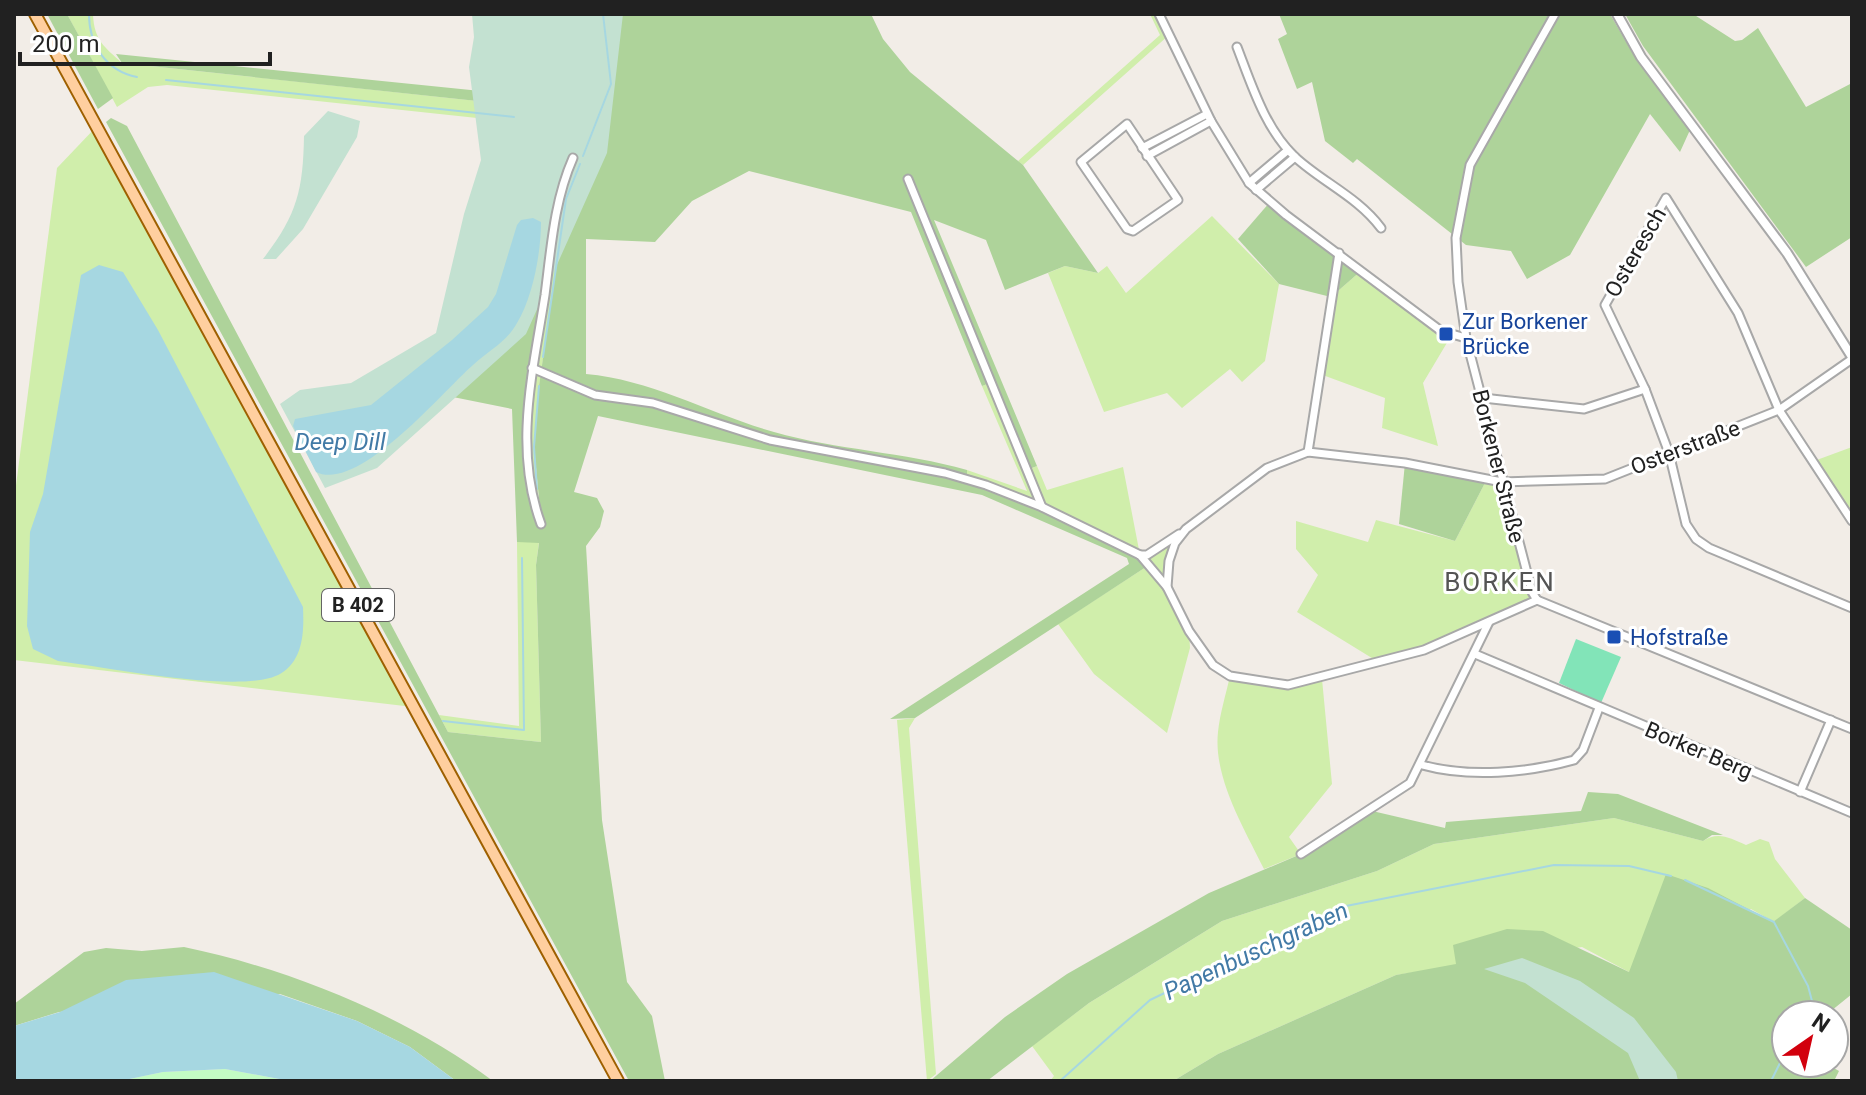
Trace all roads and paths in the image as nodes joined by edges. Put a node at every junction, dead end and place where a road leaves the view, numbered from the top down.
1 (35, 14) edge
2 (1159, 14) edge
3 (1555, 14) edge
4 (1617, 14) edge
5 (1237, 47) dead end
6 (1209, 118) junction
7 (1288, 150) junction
8 (1144, 152) junction
9 (1295, 157) junction
10 (573, 158) dead end
11 (908, 179) dead end
12 (1249, 183) junction
13 (1256, 190) junction
14 (1381, 228) dead end
15 (1339, 253) junction
16 (1466, 338) junction
17 (1852, 358) edge
18 (532, 368) junction
19 (1645, 389) junction
20 (1483, 398) junction
21 (1779, 410) junction
22 (1308, 452) junction
23 (1669, 453) junction
24 (1502, 482) junction
25 (1042, 507) junction
26 (1852, 521) edge
27 (541, 524) dead end
28 (1186, 529) junction
29 (1140, 555) junction
30 (1167, 587) junction
31 (1537, 600) junction
32 (1852, 608) edge
33 (1489, 622) junction
34 (1475, 654) junction
35 (1599, 708) junction
36 (1831, 720) junction
37 (1852, 729) edge
38 (1422, 765) junction
39 (1800, 792) junction
40 (1852, 813) edge
41 (1301, 854) dead end
42 (618, 1081) edge

1 - 42 main road, B 402
2 - 6 street
3 - 16 street, Borkener Straße
4 - 17 street
5 - 7 street
6 - 8 street
6 - 12 street
7 - 9 street
7 - 12 street
8 - 8 street
9 - 13 street
9 - 14 street
10 - 18 street
11 - 25 street
12 - 13 street
13 - 15 street
15 - 16 street
15 - 22 street
16 - 20 street, Borkener Straße
17 - 21 street, Osterstraße
18 - 25 street
18 - 27 street
19 - 20 street
19 - 21 street, Osteresch
19 - 23 street, Osteresch
20 - 24 street, Borkener Straße
21 - 23 street, Osterstraße
21 - 26 street, Osteresch
22 - 24 street
22 - 28 street
23 - 24 street, Osterstraße
23 - 32 street, Osteresch
24 - 31 street, Borkener Straße
25 - 29 street
28 - 29 street
28 - 30 street
29 - 30 street
30 - 33 street
31 - 33 street
31 - 36 street
33 - 34 street
34 - 35 street, Borker Berg
34 - 38 street
35 - 38 street
35 - 39 street, Borker Berg
36 - 37 street
36 - 39 street
38 - 41 street
39 - 40 street, Borker Berg

